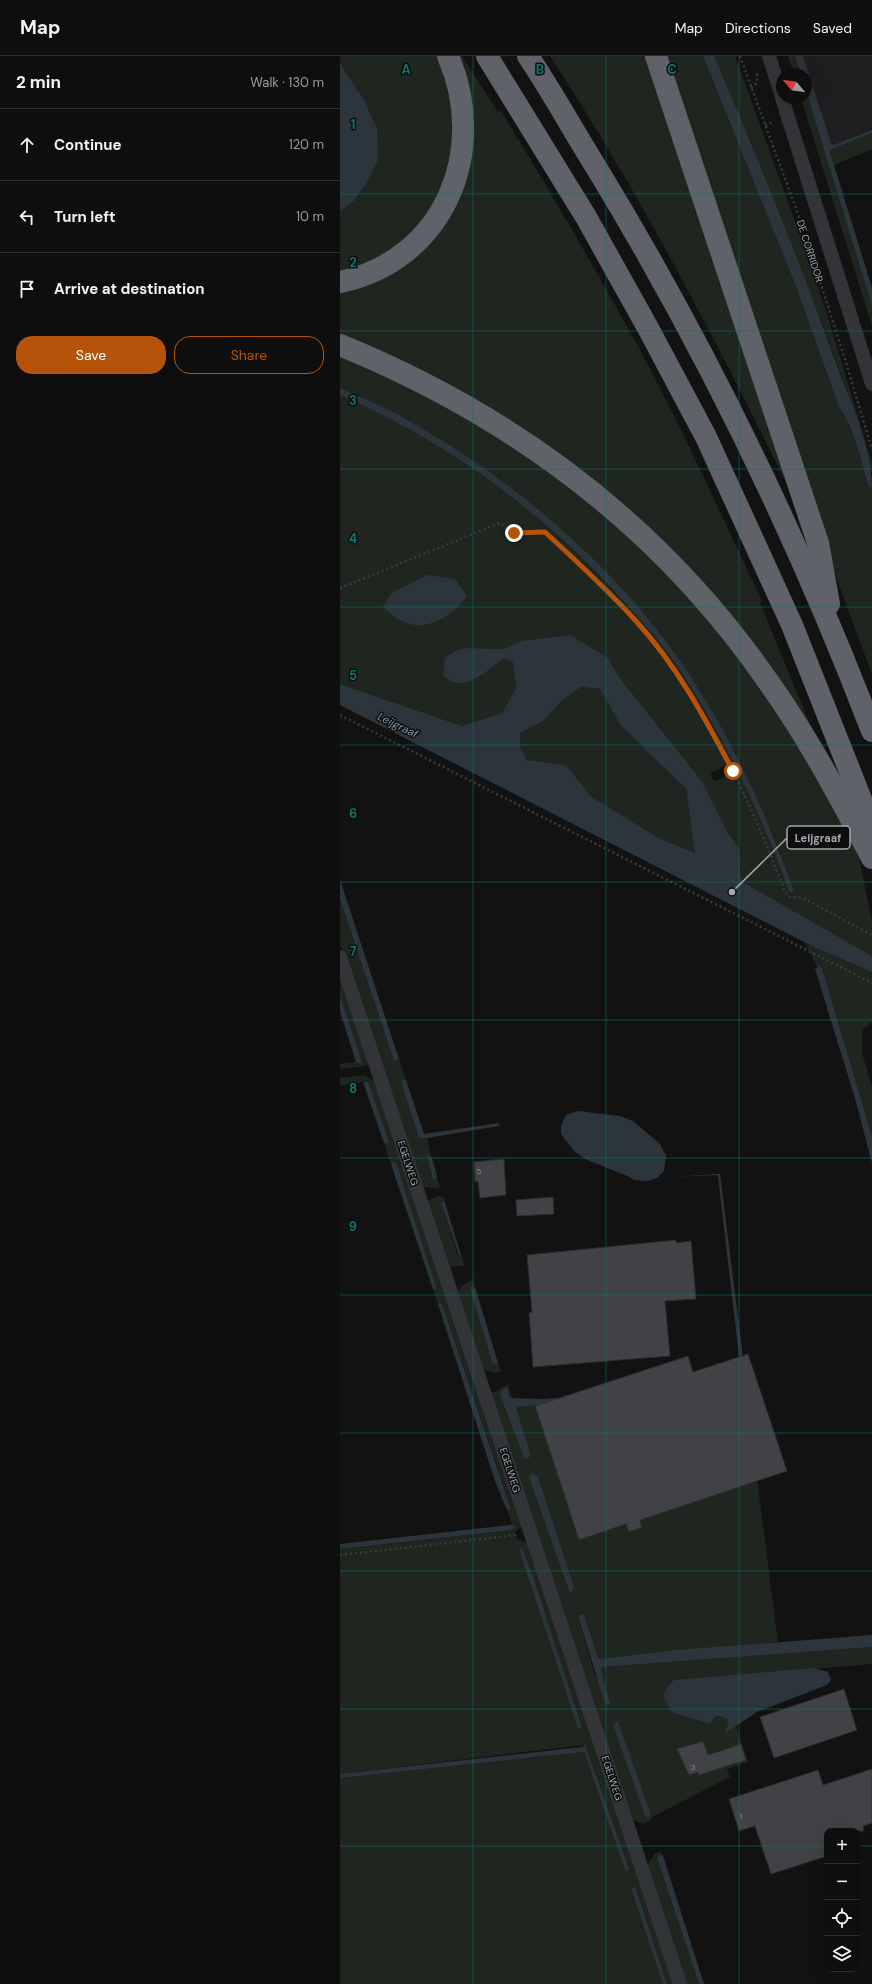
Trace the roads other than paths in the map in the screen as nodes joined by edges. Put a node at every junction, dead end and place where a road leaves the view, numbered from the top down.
1 (448, 56) edge
2 (487, 56) edge
3 (528, 56) edge
4 (656, 56) edge
5 (769, 56) edge
6 (776, 79) edge
7 (784, 104) edge
8 (340, 282) edge
9 (340, 345) edge
10 (872, 384) edge
11 (835, 639) junction
12 (872, 731) edge
13 (872, 827) edge
14 (872, 858) edge
15 (340, 957) edge
16 (680, 1984) edge

1 - 8 highway
2 - 13 highway
3 - 11 highway
4 - 11 highway
5 - 6 street, DE CORRIDOR
7 - 10 street, DE CORRIDOR
9 - 14 highway
11 - 12 highway
15 - 16 street, EGELWEG

